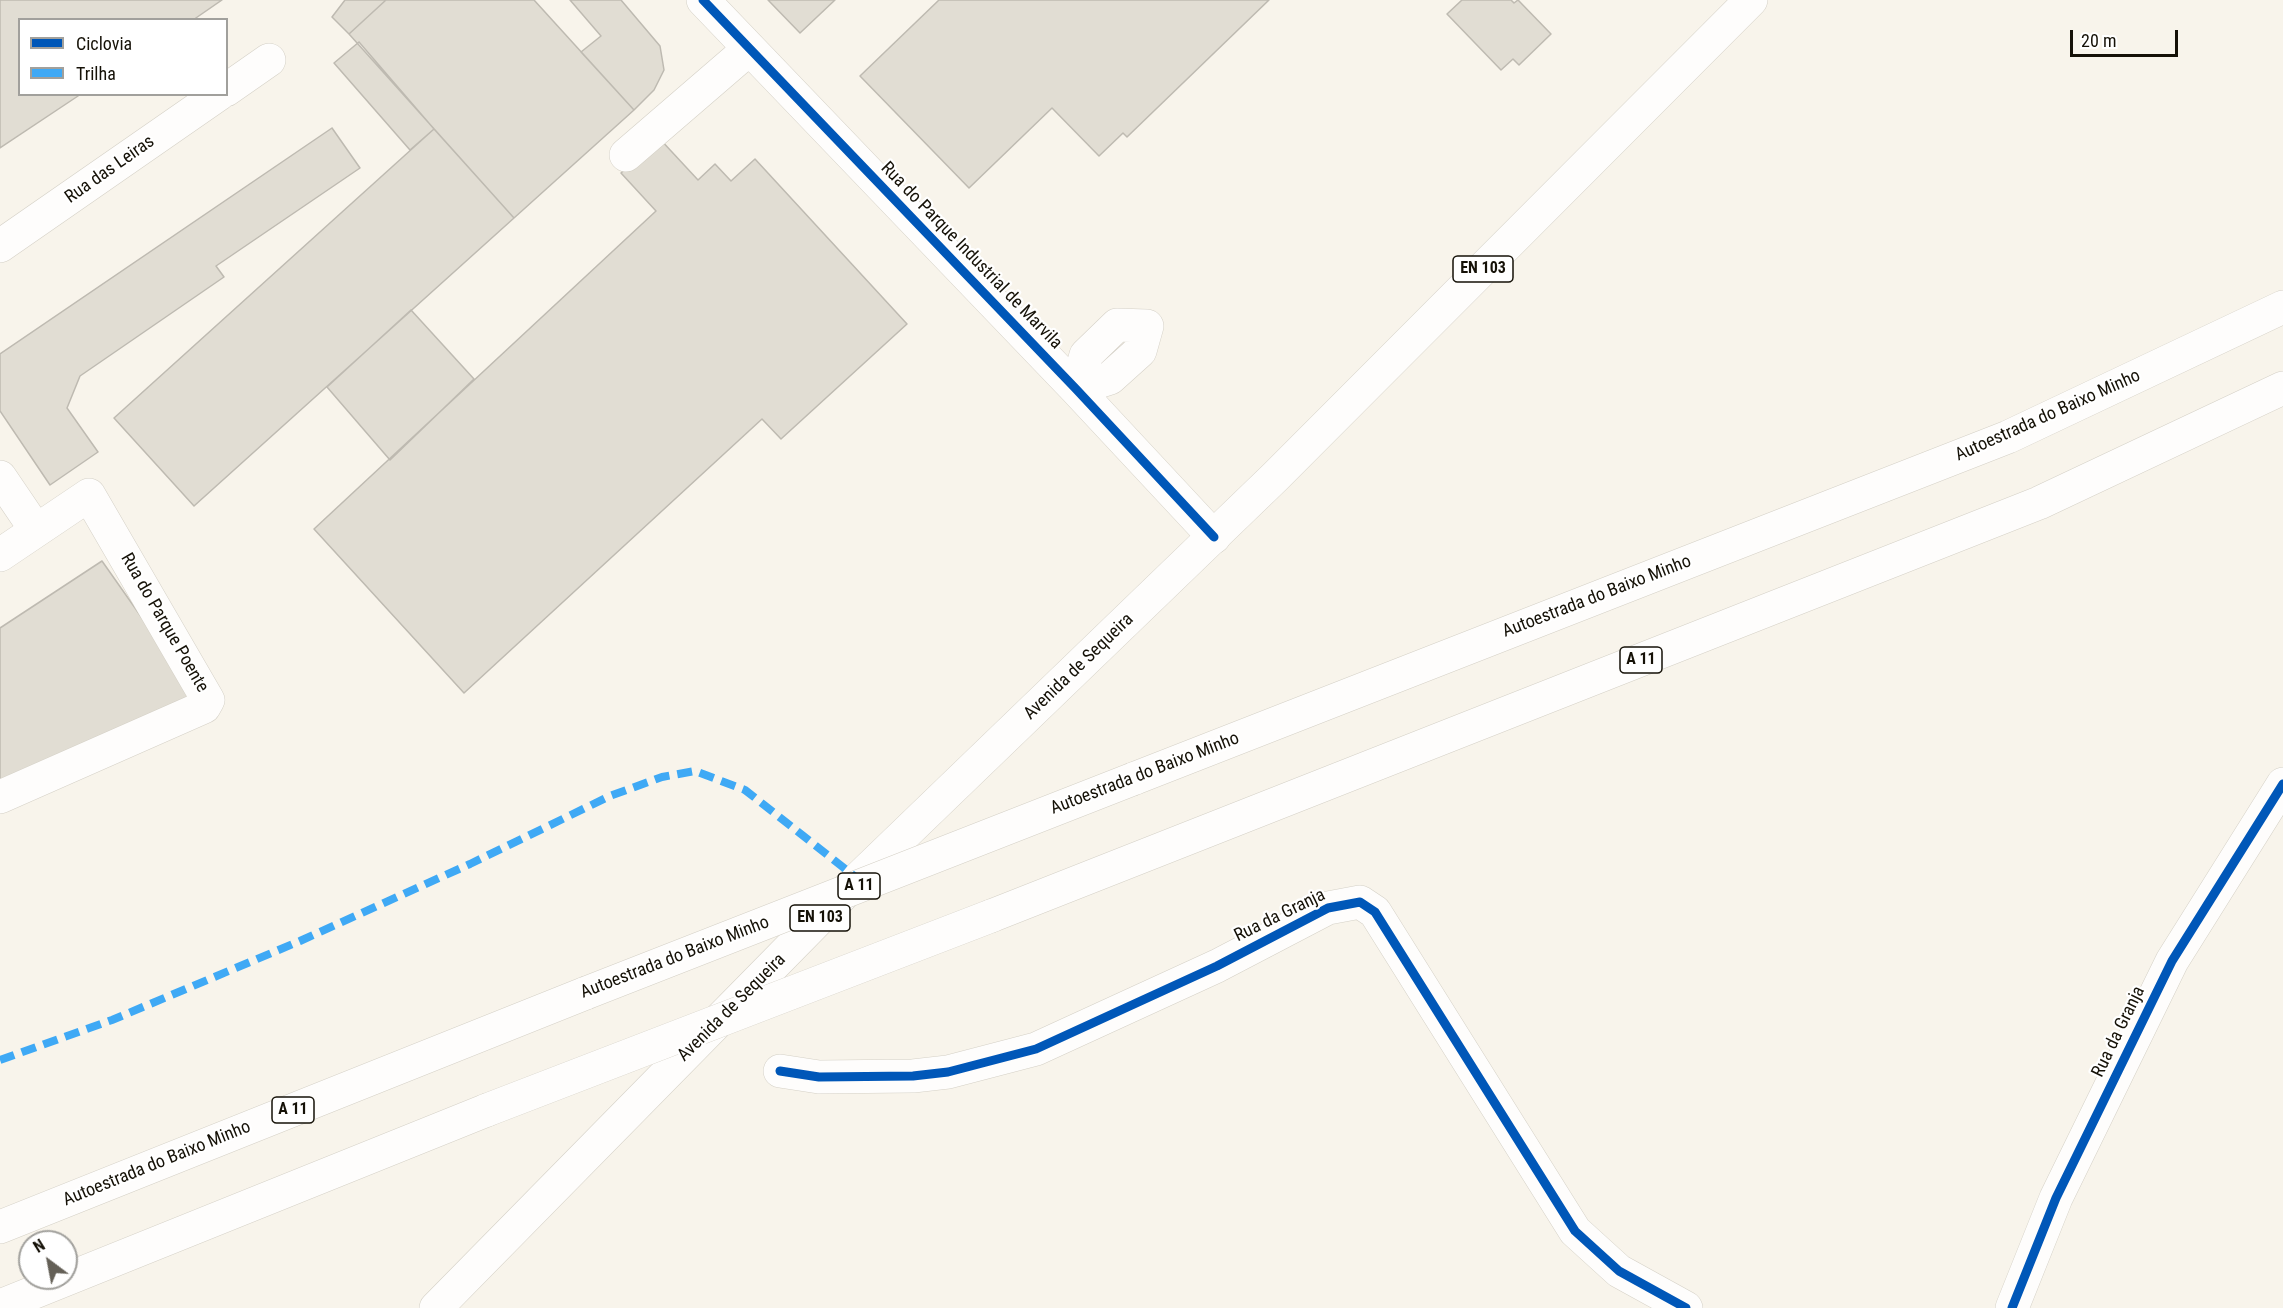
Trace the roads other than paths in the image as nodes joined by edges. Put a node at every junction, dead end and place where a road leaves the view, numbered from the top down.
1 (703, 0) edge
2 (1751, 0) edge
3 (749, 49) junction
4 (269, 60) dead end
5 (228, 89) edge
6 (216, 96) edge
7 (626, 155) dead end
8 (0, 246) edge
9 (2283, 307) edge
10 (2283, 388) edge
11 (0, 477) edge
12 (36, 530) junction
13 (1214, 537) junction
14 (0, 555) edge
15 (2283, 784) edge
16 (0, 797) edge
17 (780, 1071) dead end
18 (0, 1227) edge
19 (0, 1306) edge
20 (436, 1308) edge
21 (1686, 1308) edge
22 (2012, 1308) edge

1 - 3 main road, Rua do Parque Industrial de Marvila
2 - 13 main road, EN 103
3 - 7 main road
3 - 13 main road, Rua do Parque Industrial de Marvila
4 - 5 main road
6 - 8 main road, Rua das Leiras
9 - 18 main road, Autoestrada do Baixo Minho / A 11, bridge
10 - 19 main road, A 11, bridge
11 - 12 main road
12 - 14 main road, Rua do Parque Poente
12 - 16 main road, Rua do Parque Poente
13 - 20 main road, Avenida de Sequeira / EN 103
15 - 22 main road, Rua da Granja
17 - 21 main road, Rua da Granja

